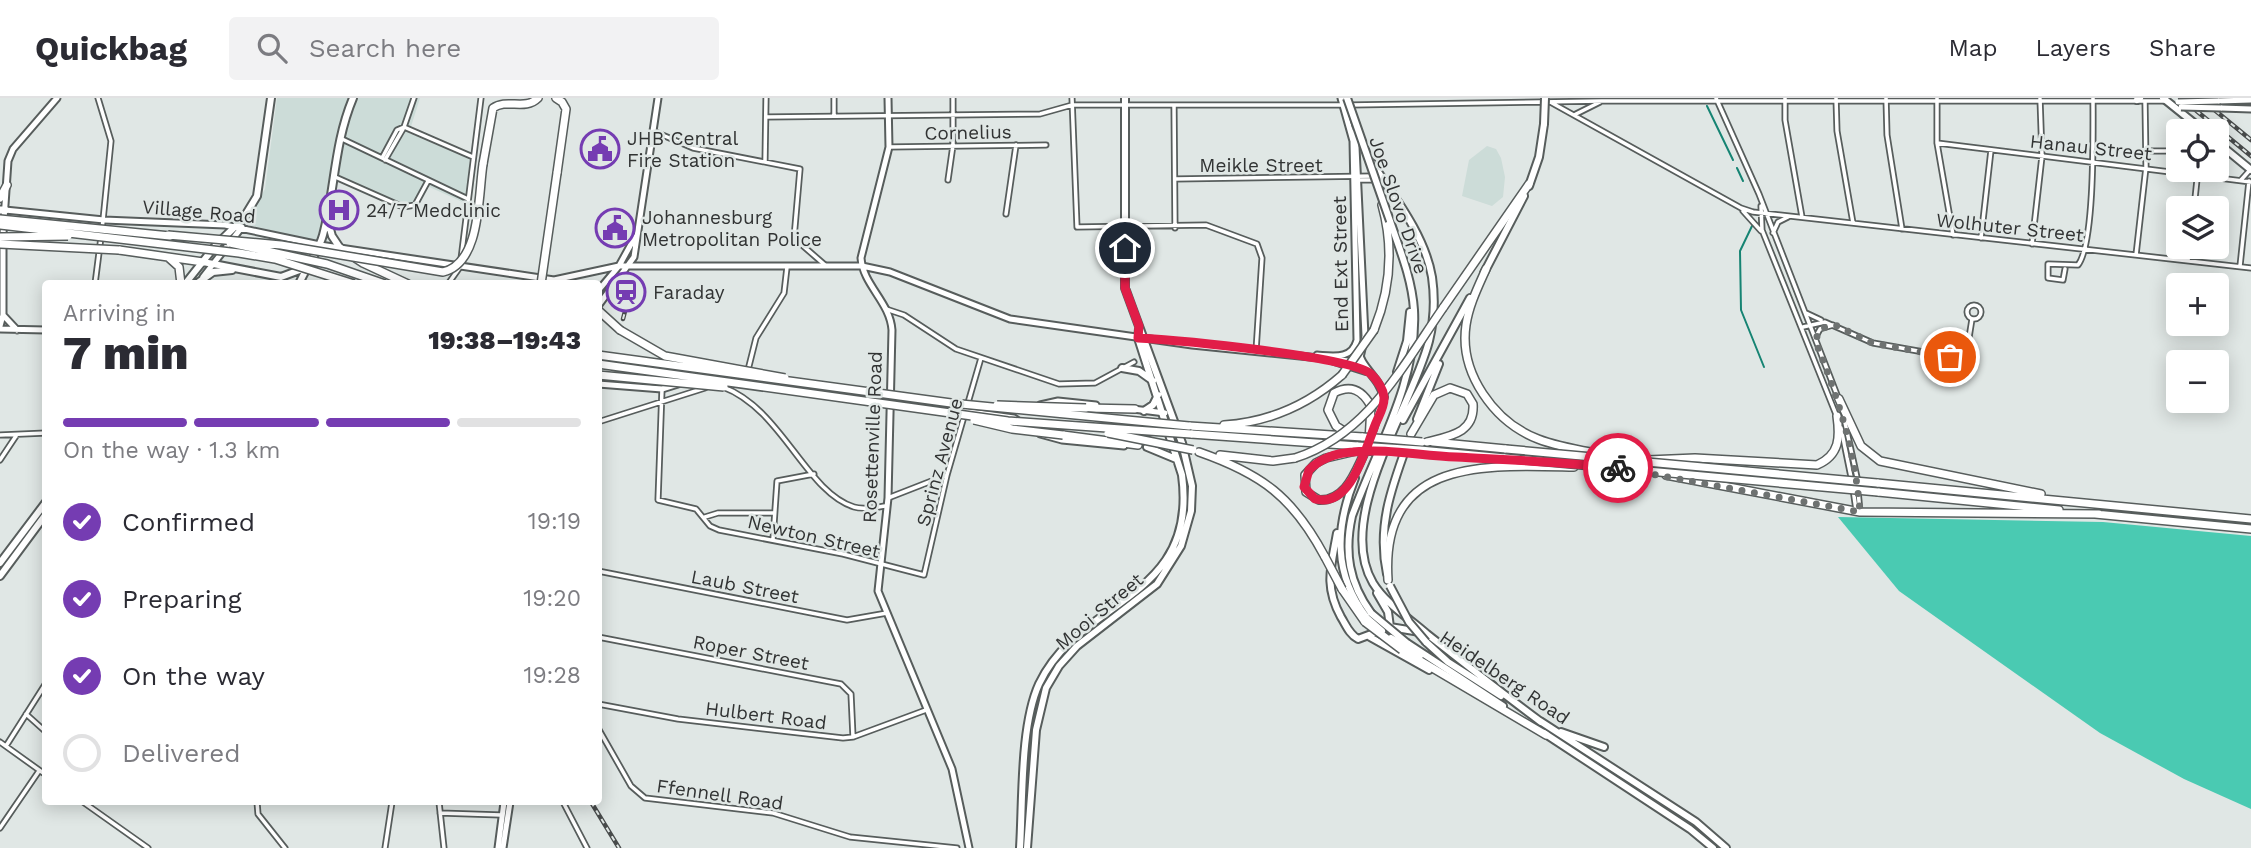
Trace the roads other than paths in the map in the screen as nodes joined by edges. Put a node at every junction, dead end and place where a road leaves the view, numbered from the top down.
1 (57, 98) edge
2 (98, 98) edge
3 (271, 98) edge
4 (353, 98) edge
5 (414, 98) edge
6 (481, 98) edge
7 (538, 98) edge
8 (556, 98) edge
9 (658, 98) edge
10 (766, 98) edge
11 (834, 98) edge
12 (888, 98) edge
13 (953, 98) edge
14 (1072, 98) edge
15 (1190, 98) edge
16 (1245, 98) edge
17 (1479, 98) edge
18 (1548, 99) edge
19 (1836, 99) edge
20 (1886, 99) edge
21 (1937, 99) edge
22 (1989, 99) edge
23 (2040, 99) edge
24 (2093, 99) edge
25 (2141, 99) edge
26 (1350, 100) edge
27 (1716, 100) edge
28 (1785, 100) edge
29 (2250, 100) edge
30 (1125, 101) edge
31 (1341, 101) edge
32 (1429, 101) edge
33 (1602, 101) junction
34 (2170, 103) edge
35 (1174, 104) junction
36 (1191, 104) junction
37 (1245, 104) junction
38 (1479, 104) junction
39 (2220, 104) junction
40 (1072, 105) junction
41 (2250, 109) edge
42 (1575, 114) junction
43 (953, 115) junction
44 (834, 116) junction
45 (888, 116) junction
46 (766, 117) junction
47 (2189, 119) edge
48 (404, 128) junction
49 (653, 131) junction
50 (340, 138) junction
51 (1357, 141) junction
52 (1937, 143) junction
53 (953, 145) junction
54 (1016, 145) junction
55 (1046, 145) dead end
56 (889, 147) junction
57 (1991, 150) junction
58 (2166, 150) edge
59 (2146, 151) junction
60 (2229, 152) edge
61 (2042, 156) junction
62 (473, 157) junction
63 (384, 159) junction
64 (765, 162) junction
65 (2094, 162) junction
66 (2146, 167) junction
67 (2166, 169) edge
68 (2250, 170) edge
69 (332, 175) junction
70 (1382, 178) junction
71 (2229, 178) edge
72 (1175, 179) junction
73 (1355, 179) junction
74 (948, 180) dead end
75 (2241, 180) junction
76 (428, 181) junction
77 (2250, 181) edge
78 (1529, 184) junction
79 (7, 185) junction
80 (1377, 188) junction
81 (0, 198) edge
82 (468, 199) junction
83 (328, 206) junction
84 (1761, 206) junction
85 (1741, 208) junction
86 (3, 210) edge
87 (1760, 213) junction
88 (1006, 214) dead end
89 (1766, 214) junction
90 (1790, 216) junction
91 (1802, 217) junction
92 (0, 219) edge
93 (104, 220) junction
94 (1853, 223) junction
95 (0, 225) edge
96 (238, 227) junction
97 (1175, 228) junction
98 (1125, 229) junction
99 (1902, 229) junction
100 (1773, 233) junction
101 (637, 234) junction
102 (1, 235) edge
103 (168, 235) junction
104 (1953, 235) junction
105 (96, 236) junction
106 (1980, 238) junction
107 (1766, 239) junction
108 (0, 244) edge
109 (2032, 244) junction
110 (320, 245) junction
111 (340, 248) junction
112 (2084, 250) junction
113 (2136, 255) junction
114 (163, 256) junction
115 (2188, 261) joint
116 (203, 262) junction
117 (213, 264) junction
118 (305, 266) junction
119 (460, 266) junction
120 (862, 266) junction
121 (619, 267) junction
122 (629, 267) junction
123 (787, 267) junction
124 (827, 267) junction
125 (2240, 267) junction
126 (2251, 268) edge
127 (1486, 269) junction
128 (241, 270) junction
129 (2064, 270) dead end
130 (96, 280) edge
131 (182, 280) edge
132 (187, 280) edge
133 (201, 280) edge
134 (203, 280) edge
135 (300, 280) edge
136 (333, 280) edge
137 (343, 280) edge
138 (372, 280) edge
139 (398, 280) edge
140 (451, 280) edge
141 (542, 280) edge
142 (554, 280) joint
143 (602, 286) edge
144 (1412, 297) junction
145 (602, 303) edge
146 (886, 309) junction
147 (602, 312) edge
148 (1804, 312) junction
149 (3, 315) junction
150 (1972, 319) junction
151 (1825, 322) junction
152 (1810, 325) junction
153 (1835, 325) junction
154 (1803, 327) junction
155 (0, 328) edge
156 (17, 330) junction
157 (42, 330) edge
158 (1142, 338) junction
159 (1815, 340) junction
160 (1356, 345) junction
161 (1446, 346) junction
162 (1256, 351) junction
163 (1282, 354) junction
164 (602, 356) edge
165 (981, 358) junction
166 (1331, 360) junction
167 (1134, 362) dead end
168 (1359, 362) junction
169 (602, 365) edge
170 (1122, 368) junction
171 (1368, 371) junction
172 (602, 375) edge
173 (718, 382) junction
174 (745, 382) junction
175 (1154, 382) junction
176 (602, 384) edge
177 (810, 386) junction
178 (662, 389) junction
179 (805, 394) junction
180 (1158, 395) junction
181 (1839, 399) junction
182 (888, 401) junction
183 (662, 403) junction
184 (951, 403) junction
185 (1383, 407) junction
186 (1135, 409) junction
187 (967, 411) junction
188 (1145, 411) junction
189 (953, 413) junction
190 (1164, 413) junction
191 (1837, 416) junction
192 (1013, 418) junction
193 (1173, 419) junction
194 (602, 421) edge
195 (1074, 427) junction
196 (1192, 429) junction
197 (42, 433) edge
198 (1412, 434) junction
199 (0, 435) edge
200 (17, 435) junction
201 (1425, 442) junction
202 (1182, 443) junction
203 (1390, 443) junction
204 (1361, 444) junction
205 (1144, 446) junction
206 (1174, 446) junction
207 (1196, 451) junction
208 (1623, 458) junction
209 (0, 460) edge
210 (1178, 460) junction
211 (1640, 460) junction
212 (1623, 468) junction
213 (1638, 470) junction
214 (814, 474) junction
215 (947, 475) junction
216 (1877, 488) junction
217 (888, 498) junction
218 (2074, 501) junction
219 (888, 506) junction
220 (42, 507) edge
221 (1342, 511) junction
222 (1855, 511) junction
223 (775, 513) junction
224 (2099, 514) junction
225 (705, 517) junction
226 (42, 519) edge
227 (2251, 519) edge
228 (2251, 529) edge
229 (773, 540) junction
230 (0, 563) edge
231 (880, 565) junction
232 (602, 572) edge
233 (1368, 572) junction
234 (923, 575) joint
235 (0, 576) edge
236 (1389, 583) junction
237 (887, 613) junction
238 (1368, 617) junction
239 (1390, 627) junction
240 (1427, 633) junction
241 (602, 637) edge
242 (1370, 637) junction
243 (42, 689) edge
244 (602, 705) edge
245 (926, 710) junction
246 (26, 714) junction
247 (1541, 722) junction
248 (42, 728) edge
249 (1550, 734) junction
250 (602, 735) edge
251 (853, 737) junction
252 (0, 742) edge
253 (6, 746) junction
254 (1604, 747) dead end
255 (39, 771) junction
256 (42, 773) edge
257 (87, 805) edge
258 (256, 805) edge
259 (392, 805) edge
260 (439, 805) edge
261 (504, 805) edge
262 (509, 805) edge
263 (565, 805) edge
264 (440, 813) junction
265 (505, 816) junction
266 (0, 828) edge
267 (1025, 843) edge
268 (938, 847) edge
269 (148, 848) edge
270 (285, 848) edge
271 (385, 848) edge
272 (444, 848) edge
273 (500, 848) edge
274 (587, 848) edge
275 (957, 848) edge
276 (969, 848) edge
277 (1011, 848) edge
278 (1020, 848) edge
279 (1033, 848) edge
280 (1713, 848) edge
281 (1726, 848) edge

1 - 79 street
2 - 93 street
3 - 96 main road
4 - 50 main road
5 - 48 street
6 - 62 street
7 - 103 highway, bridge
8 - 141 highway, bridge
9 - 49 street
10 - 46 street
11 - 44 street
12 - 45 street
13 - 43 street
14 - 40 street
15 - 36 street
16 - 37 street
17 - 38 street
18 - 33 street
18 - 38 street
18 - 42 street
18 - 78 main road, bridge
19 - 20 street
19 - 28 street
19 - 94 street
20 - 21 street
20 - 99 street
21 - 22 street
21 - 52 street
22 - 23 street
23 - 24 street
23 - 61 street
24 - 25 street
24 - 65 street
25 - 34 street
25 - 59 street
26 - 31 street
26 - 32 street
26 - 51 street, End Ext Street
26 - 80 main road, Joe Slovo Drive, bridge
27 - 28 street
27 - 33 street
27 - 84 street
28 - 91 street
29 - 39 street
29 - 41 street
30 - 35 street
30 - 40 street
30 - 98 main road, Mooi Street
31 - 37 street
31 - 73 street, End Ext Street
32 - 38 street
33 - 42 street
34 - 39 street, bridge
34 - 47 main road
35 - 36 street
35 - 72 street
36 - 37 street
39 - 41 street
40 - 43 street
40 - 98 street
42 - 85 street
43 - 45 street
43 - 53 street
44 - 45 street
44 - 46 street
45 - 56 street
46 - 64 street
48 - 62 street
48 - 63 street
49 - 64 street
49 - 101 street
50 - 63 street
50 - 69 main road
51 - 70 main road
51 - 73 street, End Ext Street
52 - 57 street, Hanau Street
52 - 104 street
53 - 54 street, Cornelius
53 - 56 street, Cornelius
53 - 74 street
54 - 55 street, Cornelius
54 - 88 street
56 - 120 street
57 - 61 street, Hanau Street
57 - 106 street
58 - 59 street
59 - 66 street
60 - 68 main road
61 - 65 street, Hanau Street
61 - 109 street
62 - 82 street
63 - 76 street
64 - 124 street
65 - 66 street, Hanau Street
65 - 112 street
66 - 67 street, Hanau Street
66 - 113 street
68 - 75 street
69 - 76 street
69 - 83 main road
70 - 73 street, Meikle Street
70 - 203 main road
71 - 75 street, Hanau Street
72 - 73 street, Meikle Street
72 - 97 street
73 - 160 street, End Ext Street
73 - 168 street, End Ext Street
75 - 77 street, Hanau Street
76 - 82 street
77 - 125 street
78 - 127 main road
78 - 207 highway, bridge
79 - 81 highway
79 - 86 street
80 - 144 main road, Joe Slovo Drive, bridge
80 - 196 highway, bridge
82 - 119 street
83 - 110 main road
83 - 111 main road
84 - 87 street
84 - 89 street
85 - 87 street, Wolhuter Street
85 - 107 street
86 - 93 street, Village Road
86 - 102 street
87 - 89 street, Wolhuter Street
87 - 107 street
89 - 90 street, Wolhuter Street
89 - 100 street
90 - 91 street, Wolhuter Street
90 - 100 street
91 - 94 street, Wolhuter Street
92 - 103 highway, bridge
93 - 96 street, Village Road
93 - 130 street
94 - 99 street, Wolhuter Street
95 - 105 highway, bridge
96 - 110 street, Village Road
96 - 116 main road
96 - 117 street
97 - 98 street
97 - 162 street
98 - 158 main road, Mooi Street
99 - 104 street, Wolhuter Street
100 - 148 street
101 - 121 street
101 - 122 street
102 - 105 highway, bridge
102 - 149 street
103 - 138 highway, bridge
104 - 106 street, Wolhuter Street
105 - 118 highway, bridge
106 - 109 street, Wolhuter Street
107 - 154 street
108 - 114 highway, bridge
109 - 112 street, Wolhuter Street
110 - 111 street, Village Road
110 - 118 main road
111 - 119 street, Village Road
111 - 139 highway
112 - 113 street, Wolhuter Street
112 - 129 street
113 - 115 street, Wolhuter Street
114 - 116 highway
114 - 131 highway
115 - 125 street, Wolhuter Street
116 - 117 main road
116 - 132 main road
117 - 128 main road
117 - 133 street
118 - 128 main road
118 - 135 main road
118 - 136 highway, bridge
118 - 137 highway, bridge
119 - 140 street
119 - 142 street, Village Road
120 - 124 street
120 - 146 street, Rosettenville Road
120 - 158 street
121 - 122 street
121 - 142 street
121 - 143 street
122 - 123 street
122 - 145 street
123 - 124 street
123 - 174 street
125 - 126 street, Wolhuter Street
127 - 161 main road
127 - 208 highway, bridge
128 - 134 main road
144 - 185 main road
144 - 238 main road, Joe Slovo Drive
146 - 165 street
146 - 182 street, Rosettenville Road
147 - 177 highway, bridge
148 - 151 street
148 - 152 street
149 - 155 street
149 - 156 street
150 - 150 street
150 - 153 street
151 - 152 street
151 - 153 street
152 - 154 street
152 - 159 street
153 - 159 street
154 - 191 street
155 - 156 street
156 - 157 street
158 - 162 street
158 - 175 main road, Mooi Street
158 - 193 main road, Mooi Street
159 - 181 street
160 - 163 street, End Ext Street
160 - 168 main road
161 - 198 main road, Heidelberg Road
161 - 203 main road
162 - 163 street
163 - 166 street, End Ext Street
164 - 177 highway, bridge
165 - 170 street
165 - 187 street, Sprinz Avenue
166 - 168 street, End Ext Street
166 - 171 main road
167 - 170 street
168 - 171 main road
169 - 179 highway, bridge
170 - 175 main road
171 - 185 main road
172 - 179 highway, bridge
173 - 174 street
173 - 178 street
173 - 183 street
173 - 214 street
174 - 182 street
175 - 180 main road, Mooi Street
176 - 178 street
177 - 184 highway, bridge
178 - 183 street, Newton Street
179 - 189 highway, bridge
180 - 188 main road
180 - 190 main road, Mooi Street
181 - 218 highway
181 - 222 street
182 - 187 street
182 - 217 street, Rosettenville Road
183 - 194 street
183 - 225 street, Newton Street
184 - 186 highway, bridge
184 - 196 highway, bridge
185 - 204 main road
186 - 188 street
186 - 192 street
187 - 192 street
187 - 215 street, Sprinz Avenue
188 - 190 street
188 - 205 street
189 - 195 highway, bridge
189 - 205 highway, bridge
190 - 193 street
190 - 206 main road, Mooi Street
191 - 211 highway, bridge
191 - 222 street
192 - 205 street
193 - 202 main road, Mooi Street
195 - 196 highway, bridge
195 - 207 highway, bridge
196 - 204 highway
197 - 200 street
198 - 201 highway
198 - 236 main road, Heidelberg Road
199 - 200 street
200 - 209 street
201 - 204 highway, bridge
201 - 208 highway, bridge
202 - 206 street
202 - 267 main road, Mooi Street
203 - 233 main road
204 - 204 highway
204 - 204 highway
204 - 212 highway, bridge
204 - 221 main road
205 - 206 street
205 - 210 main road
206 - 210 main road, Mooi Street
207 - 238 highway, bridge
208 - 211 highway, bridge
210 - 267 main road, Mooi Street
211 - 216 highway, bridge
212 - 213 highway, bridge
212 - 236 highway, bridge
213 - 216 highway, bridge
213 - 222 highway, bridge
214 - 219 street
214 - 223 street
215 - 217 street
215 - 234 street, Sprinz Avenue
216 - 218 highway
216 - 224 highway
217 - 219 street, Rosettenville Road
218 - 227 highway
219 - 231 street, Rosettenville Road
220 - 230 main road
221 - 238 main road
221 - 242 main road
222 - 224 highway
223 - 225 street, Newton Street
223 - 229 street
224 - 228 highway
225 - 229 street, Newton Street
226 - 235 main road
229 - 231 street, Newton Street
231 - 234 street, Newton Street
231 - 237 street, Rosettenville Road
232 - 237 street, Laub Street
233 - 239 main road
233 - 240 main road
236 - 247 main road, Heidelberg Road, bridge
237 - 245 street, Rosettenville Road
238 - 249 highway, bridge
239 - 240 main road
239 - 242 main road
240 - 247 main road
241 - 251 street, Roper Street
242 - 249 main road
243 - 246 street
244 - 251 street, Hulbert Road
245 - 251 street, Hulbert Road
245 - 276 street, Rosettenville Road
246 - 248 street
246 - 253 street
247 - 249 main road, Heidelberg Road
249 - 254 main road
249 - 280 main road, Heidelberg Road
249 - 281 main road, Heidelberg Road
250 - 268 street, Ffennell Road
252 - 253 street
253 - 255 street
255 - 256 street
255 - 266 street
257 - 269 street
258 - 270 street
259 - 271 street
260 - 264 street
261 - 265 street
262 - 265 street
263 - 274 street
264 - 265 street
264 - 272 street
265 - 273 street
267 - 277 main road
267 - 278 main road, Mooi Street
267 - 279 main road
268 - 275 street, Ffennell Road

